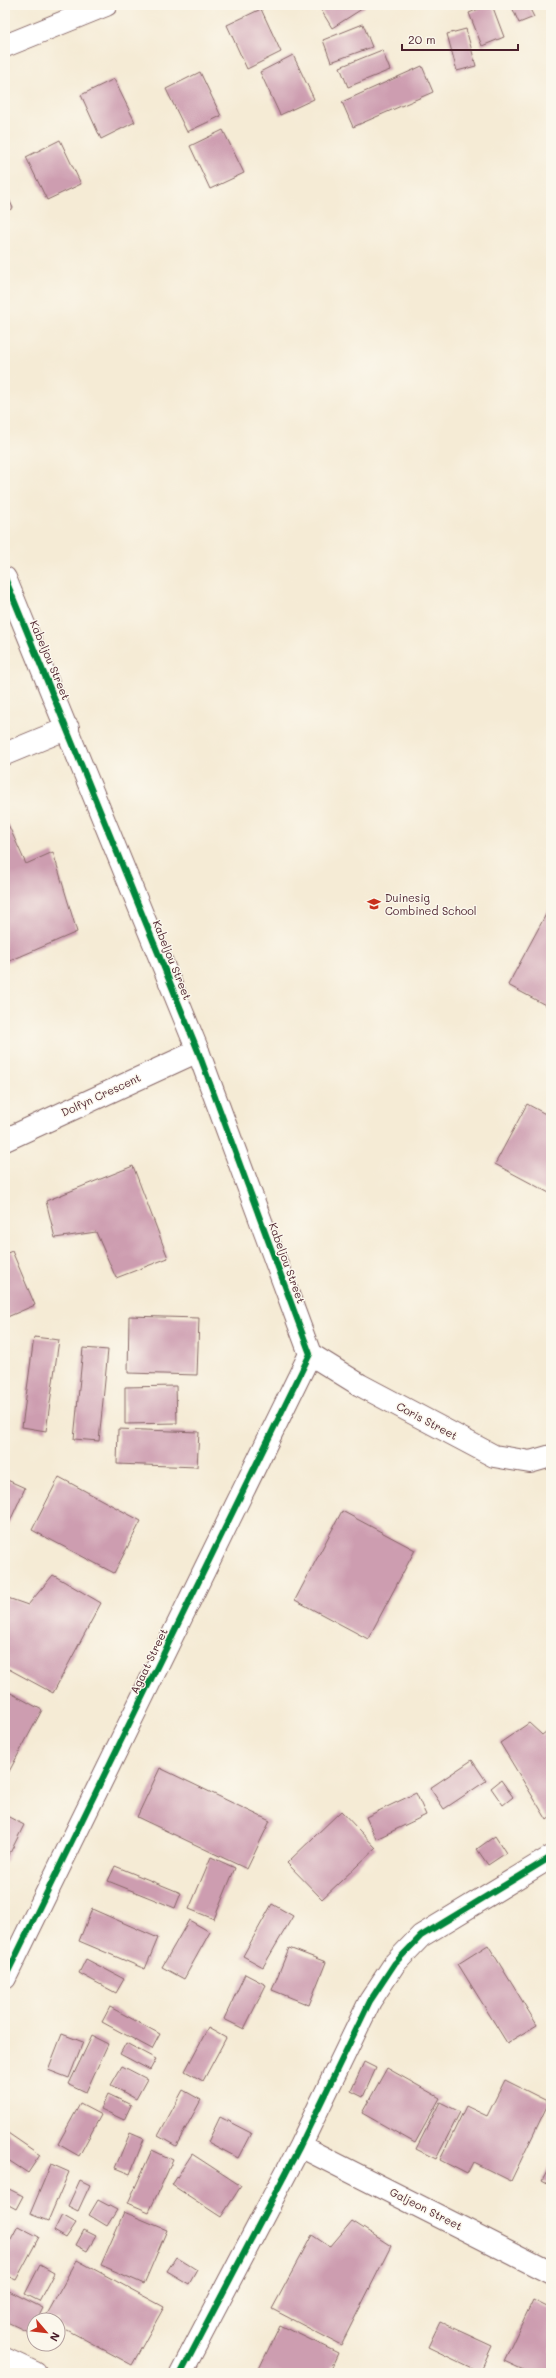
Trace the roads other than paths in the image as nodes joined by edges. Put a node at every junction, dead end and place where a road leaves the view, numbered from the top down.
1 (106, 5) edge
2 (5, 46) edge
3 (5, 578) edge
4 (68, 728) junction
5 (5, 754) edge
6 (198, 1051) junction
7 (5, 1140) edge
8 (310, 1354) junction
9 (551, 1456) edge
10 (551, 1857) edge
11 (5, 1978) edge
12 (300, 2146) junction
13 (551, 2272) edge
14 (5, 2359) edge
15 (35, 2373) edge
16 (181, 2373) edge

1 - 2 street
3 - 4 street, Kabeljou Street
4 - 5 street
4 - 6 street, Kabeljou Street
6 - 7 street, Dolfyn Crescent
6 - 8 street, Kabeljou Street
8 - 9 street, Coris Street
8 - 11 street, Agaat Street
10 - 12 street
12 - 13 street, Galjeon Street
12 - 16 street
14 - 15 street

